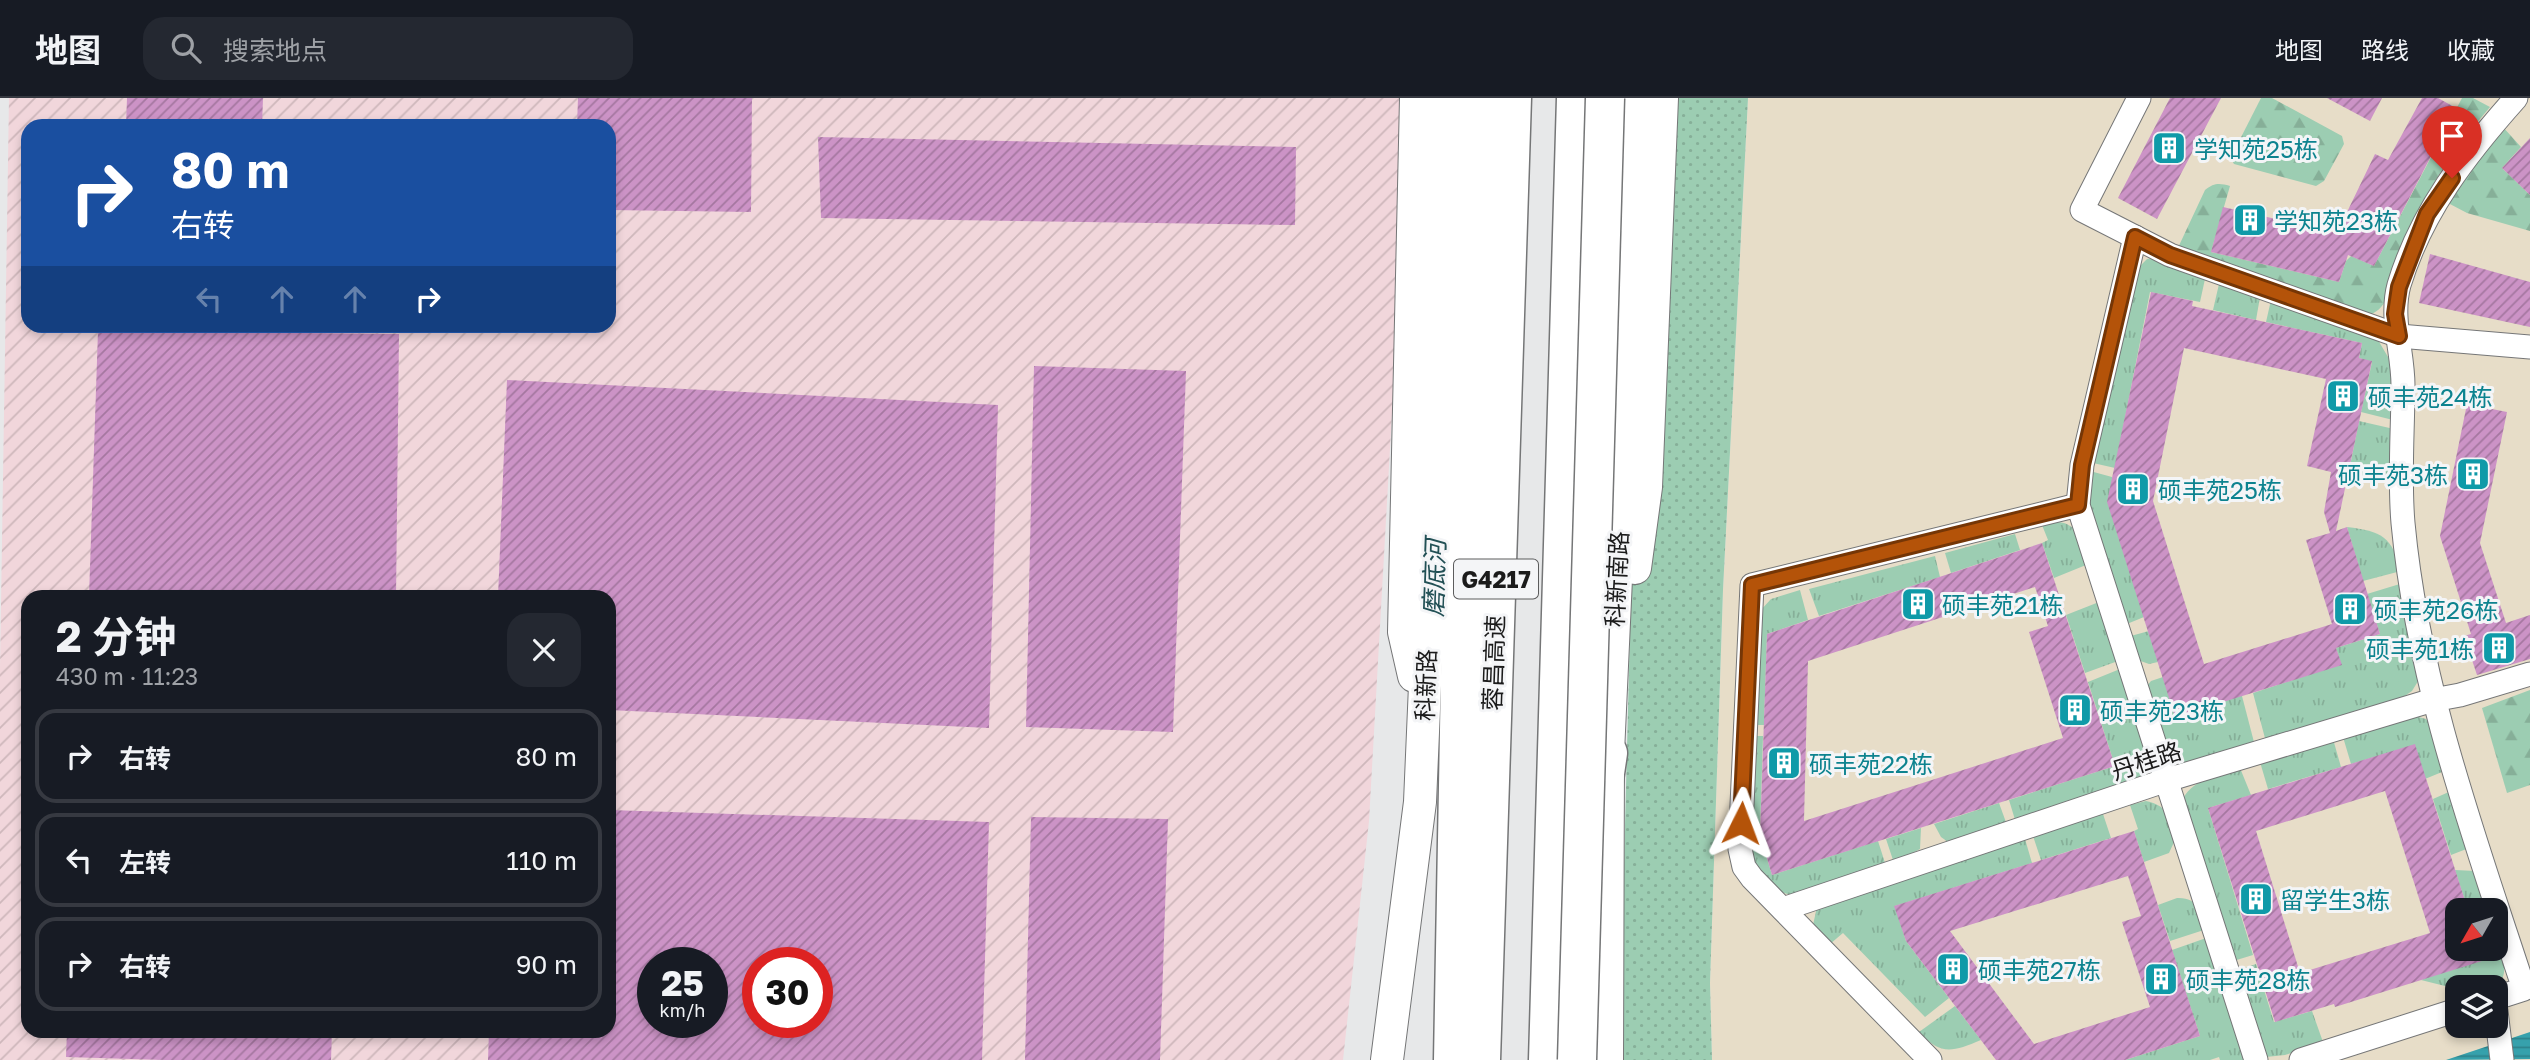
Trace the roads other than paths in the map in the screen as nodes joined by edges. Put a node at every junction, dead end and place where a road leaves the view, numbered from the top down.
1 (1416, 98) edge
2 (1444, 98) edge
3 (1476, 98) edge
4 (1513, 98) edge
5 (1576, 98) edge
6 (1605, 98) edge
7 (1638, 98) edge
8 (1662, 98) edge
9 (2139, 98) edge
10 (2516, 98) edge
11 (2135, 237) junction
12 (2399, 336) junction
13 (2530, 347) edge
14 (2078, 505) junction
15 (2530, 674) edge
16 (2433, 699) junction
17 (1423, 720) junction
18 (1608, 753) junction
19 (2167, 780) junction
20 (1783, 909) junction
21 (2508, 994) edge
22 (2445, 1014) edge
23 (2499, 1038) edge
24 (1387, 1060) edge
25 (1453, 1060) edge
26 (1481, 1060) edge
27 (1548, 1060) edge
28 (1562, 1060) edge
29 (1577, 1060) edge
30 (1607, 1060) edge
31 (1930, 1060) edge
32 (2256, 1060) edge
33 (2301, 1060) edge
34 (2502, 1060) edge

1 - 17 main road
2 - 17 main road, 科新路
3 - 25 highway
4 - 26 highway, 蓉昌高速 / G4217
5 - 27 highway, G4217
6 - 29 highway, bridge
7 - 18 main road, 科新南路
8 - 18 main road
9 - 11 street
10 - 12 street
11 - 12 street
11 - 14 street
12 - 13 street
12 - 16 street
14 - 19 street
14 - 20 street
15 - 16 street, 丹桂路
16 - 19 street, 丹桂路
16 - 21 street
17 - 24 main road, 科新路
18 - 28 highway
18 - 30 main road, 科新南路
19 - 20 street, 丹桂路
19 - 32 street
20 - 31 street
22 - 33 street
23 - 34 street

